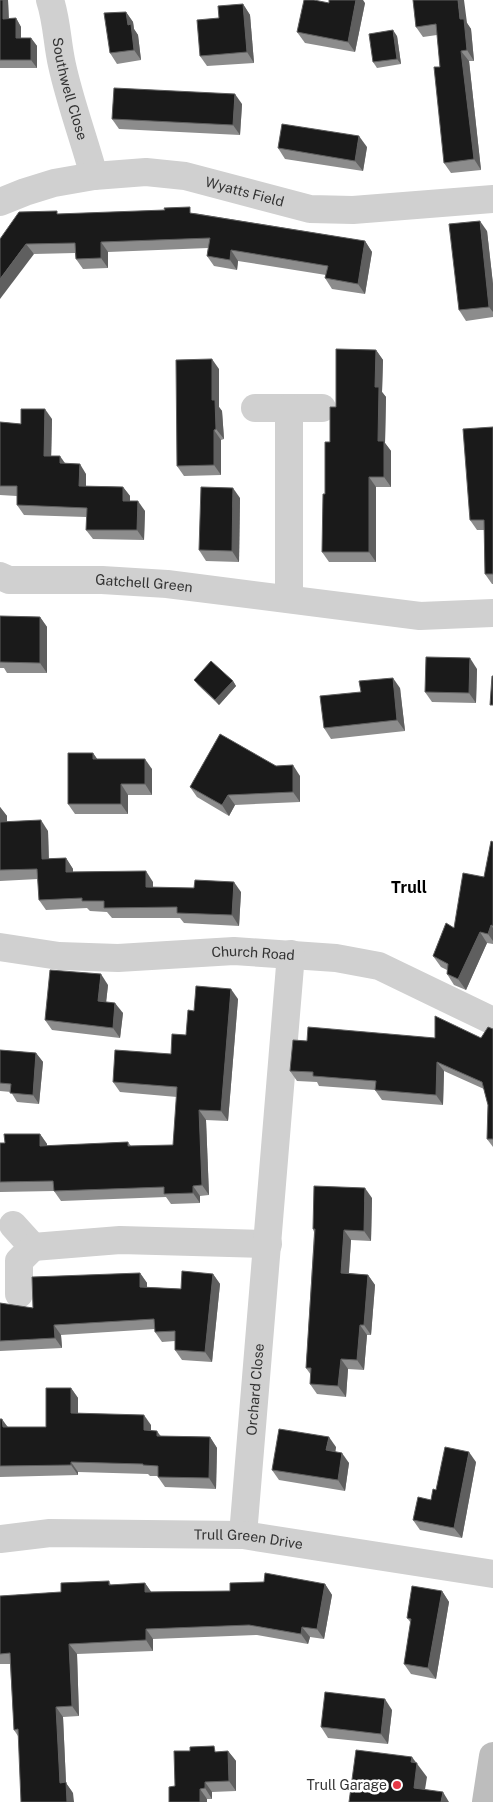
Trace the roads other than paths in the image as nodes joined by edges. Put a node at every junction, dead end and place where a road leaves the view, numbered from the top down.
1 (50, 0) edge
2 (94, 176) junction
3 (493, 199) edge
4 (0, 202) edge
5 (255, 408) dead end
6 (290, 408) junction
7 (322, 408) dead end
8 (0, 576) edge
9 (289, 598) junction
10 (493, 613) edge
11 (0, 947) edge
12 (291, 954) junction
13 (493, 1021) edge
14 (13, 1225) dead end
15 (268, 1244) junction
16 (33, 1247) junction
17 (19, 1294) dead end
18 (243, 1535) junction
19 (0, 1538) edge
20 (493, 1574) edge
21 (493, 1756) edge
22 (486, 1802) edge

1 - 2 street, Southwell Close
2 - 3 street, Wyatts Field
2 - 4 street, Wyatts Field
5 - 6 street
6 - 7 street
6 - 9 street
8 - 9 street, Gatchell Green
9 - 10 street, Gatchell Green
11 - 12 street, Church Road
12 - 13 street, Church Road
12 - 15 street, Orchard Close
14 - 16 street
15 - 16 street
15 - 18 street, Orchard Close
16 - 17 street
18 - 19 street, Trull Green Drive
18 - 20 street, Trull Green Drive
21 - 22 street

